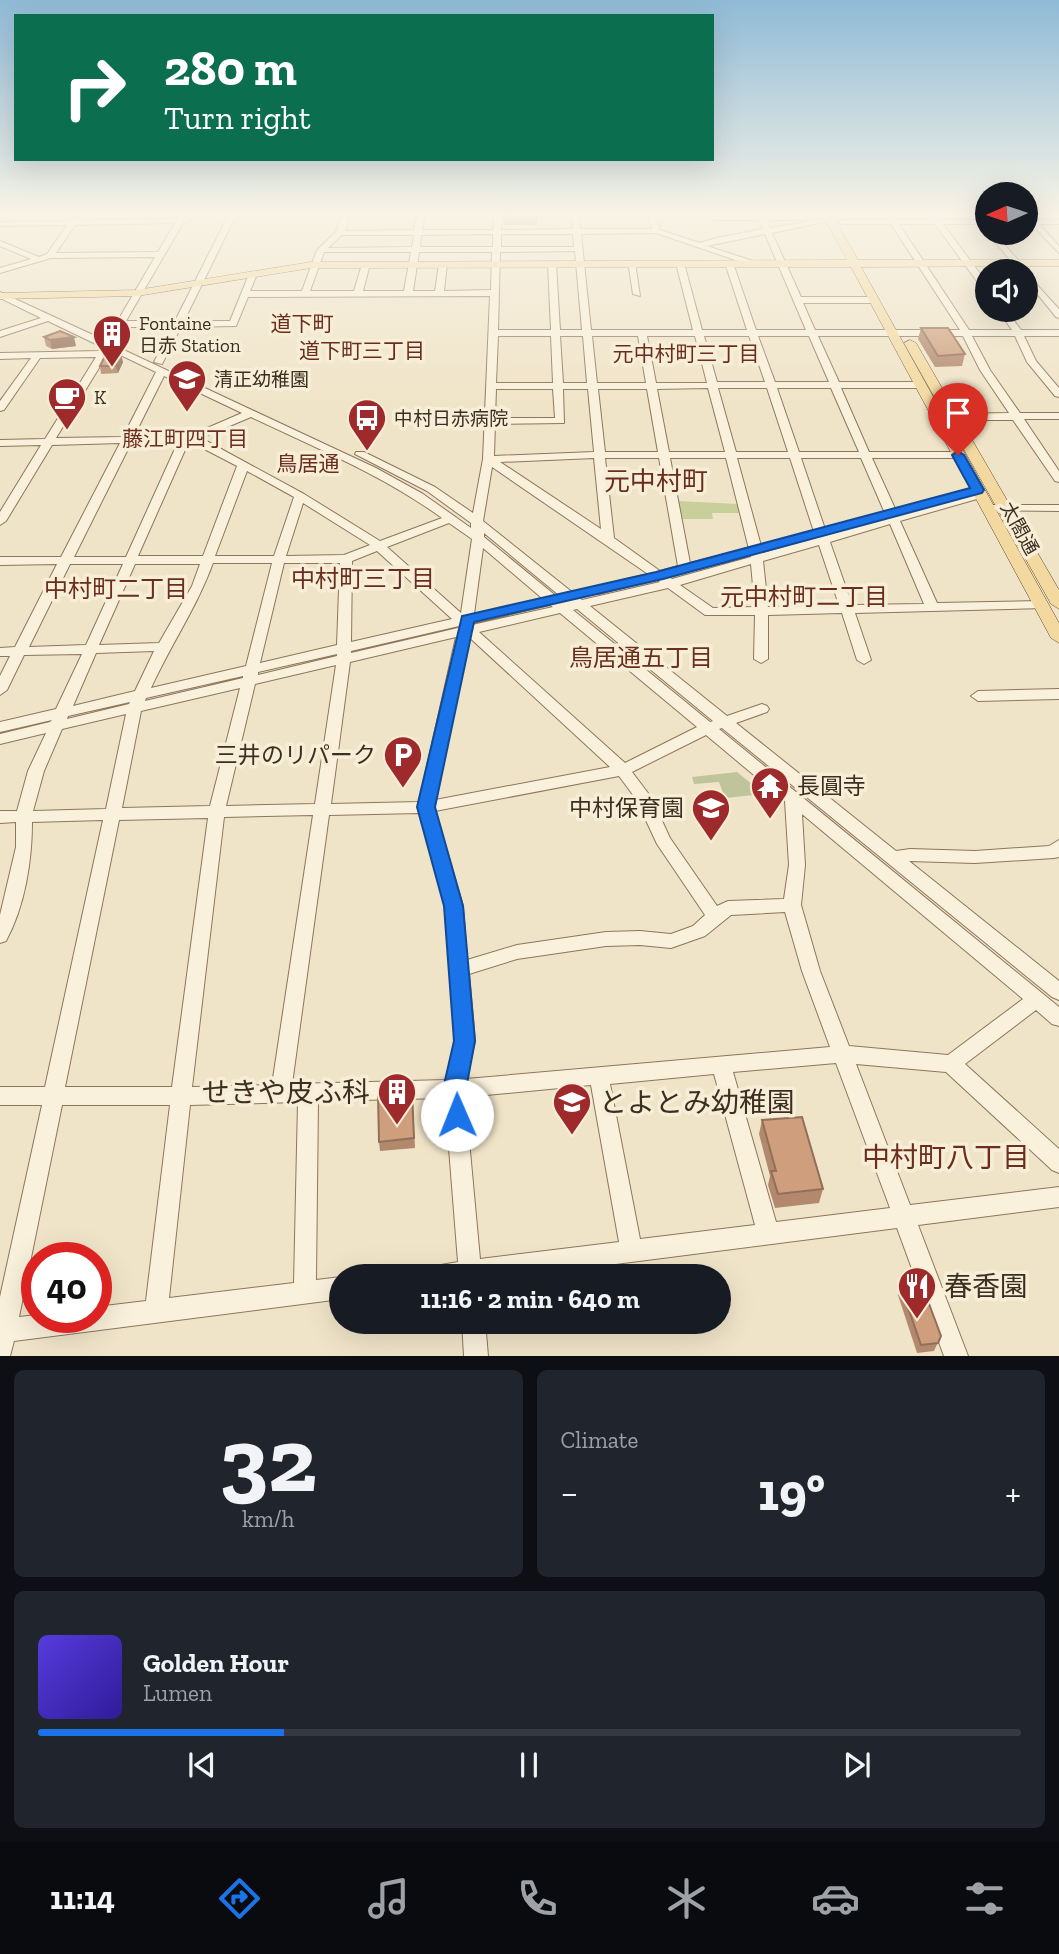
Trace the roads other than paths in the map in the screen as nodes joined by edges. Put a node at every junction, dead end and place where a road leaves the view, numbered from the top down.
1 (147, 277) edge
2 (201, 277) edge
3 (233, 277) edge
4 (252, 277) edge
5 (311, 277) edge
6 (362, 277) edge
7 (411, 277) edge
8 (441, 277) edge
9 (496, 277) edge
10 (553, 277) edge
11 (582, 277) edge
12 (634, 277) edge
13 (684, 277) edge
14 (734, 277) edge
15 (788, 277) edge
16 (865, 277) edge
17 (868, 277) edge
18 (930, 277) edge
19 (198, 283) junction
20 (0, 289) edge
21 (1038, 290) edge
22 (137, 293) junction
23 (358, 293) junction
24 (408, 293) junction
25 (439, 293) junction
26 (495, 293) junction
27 (305, 294) junction
28 (637, 294) dead end
29 (244, 295) junction
30 (0, 296) edge
31 (14, 296) junction
32 (798, 300) junction
33 (873, 300) junction
34 (1059, 315) edge
35 (46, 318) junction
36 (1010, 322) edge
37 (120, 324) junction
38 (178, 324) junction
39 (493, 333) junction
40 (1059, 333) edge
41 (0, 334) edge
42 (555, 334) junction
43 (588, 334) junction
44 (642, 334) junction
45 (699, 334) junction
46 (753, 334) junction
47 (812, 334) junction
48 (899, 334) junction
49 (967, 334) junction
50 (1019, 334) junction
51 (106, 347) junction
52 (0, 356) edge
53 (37, 356) junction
54 (160, 367) junction
55 (920, 385) junction
56 (492, 386) junction
57 (559, 386) junction
58 (593, 386) junction
59 (652, 386) junction
60 (713, 386) junction
61 (771, 386) junction
62 (835, 386) junction
63 (1059, 394) edge
64 (0, 408) edge
65 (251, 413) junction
66 (1059, 416) edge
67 (953, 417) junction
68 (1017, 417) junction
69 (489, 421) junction
70 (189, 439) junction
71 (125, 440) junction
72 (48, 442) junction
73 (0, 443) edge
74 (600, 455) junction
75 (664, 455) junction
76 (731, 455) junction
77 (794, 455) junction
78 (865, 455) junction
79 (958, 455) junction
80 (488, 458) junction
81 (243, 466) junction
82 (1059, 479) edge
83 (979, 492) junction
84 (300, 496) junction
85 (987, 508) junction
86 (1004, 508) junction
87 (1059, 508) edge
88 (892, 517) junction
89 (451, 518) junction
90 (0, 520) edge
91 (478, 530) junction
92 (823, 537) junction
93 (608, 539) junction
94 (379, 545) junction
95 (756, 554) junction
96 (208, 559) junction
97 (279, 559) junction
98 (346, 559) junction
99 (65, 560) junction
100 (129, 560) junction
101 (0, 561) edge
102 (685, 569) junction
103 (663, 580) junction
104 (1055, 589) edge
105 (565, 602) junction
106 (1059, 604) edge
107 (1040, 605) junction
108 (932, 607) junction
109 (848, 609) junction
110 (762, 611) junction
111 (466, 625) junction
112 (1059, 638) edge
113 (163, 648) junction
114 (89, 650) junction
115 (0, 652) edge
116 (19, 652) junction
117 (345, 653) junction
118 (761, 659) dead end
119 (864, 660) dead end
120 (251, 676) junction
121 (0, 690) edge
122 (1059, 694) edge
123 (978, 696) dead end
124 (138, 701) junction
125 (762, 709) dead end
126 (58, 720) junction
127 (727, 722) junction
128 (0, 727) edge
129 (708, 729) junction
130 (0, 739) edge
131 (623, 769) junction
132 (793, 799) junction
133 (426, 807) junction
134 (321, 809) junction
135 (218, 811) junction
136 (112, 813) junction
137 (24, 816) junction
138 (0, 817) edge
139 (1059, 846) edge
140 (893, 858) junction
141 (792, 905) junction
142 (715, 916) junction
143 (0, 936) edge
144 (458, 970) junction
145 (1057, 988) edge
146 (1036, 999) junction
147 (1059, 1018) edge
148 (843, 1054) junction
149 (951, 1063) junction
150 (721, 1065) junction
151 (599, 1077) junction
152 (454, 1089) junction
153 (281, 1093) junction
154 (308, 1093) junction
155 (53, 1095) junction
156 (0, 1096) edge
157 (182, 1096) junction
158 (1059, 1163) edge
159 (1059, 1197) edge
160 (905, 1217) junction
161 (768, 1233) junction
162 (631, 1249) junction
163 (469, 1264) edge
164 (530, 1264) edge
165 (329, 1290) edge
166 (305, 1293) junction
167 (156, 1313) junction
168 (474, 1334) edge
169 (1, 1338) edge
170 (476, 1356) edge
171 (956, 1356) edge

1 - 22 street
2 - 19 street
3 - 19 main road
4 - 29 street
5 - 27 street
6 - 23 street
7 - 24 street
8 - 25 street
9 - 26 street
10 - 42 street
11 - 43 street
12 - 28 street
13 - 45 street
14 - 46 street
15 - 32 street
16 - 33 main road, 太閤通
17 - 48 main road, 太閤通
18 - 49 street
19 - 22 main road
19 - 38 street
20 - 31 street
21 - 34 street
22 - 31 main road
22 - 37 street
23 - 24 street
23 - 27 street
24 - 25 street
25 - 26 street
26 - 39 street
27 - 29 street
29 - 38 street
30 - 31 main road
30 - 35 street
31 - 51 street
32 - 33 street
32 - 47 street
33 - 48 main road, 太閤通
35 - 41 street
35 - 51 street
36 - 50 street
37 - 38 street
37 - 51 street
38 - 54 street
39 - 42 street
39 - 56 street
40 - 50 street
42 - 43 street
42 - 57 street
43 - 44 street
43 - 58 street
44 - 45 street
44 - 59 street
45 - 46 street
45 - 60 street
46 - 47 street
46 - 61 street
47 - 48 street
47 - 62 street
48 - 49 street
48 - 55 main road, 太閤通
48 - 67 main road, 太閤通
49 - 50 street
49 - 68 street
50 - 63 street
51 - 53 street
51 - 54 street
51 - 72 street
52 - 53 street
53 - 64 street
54 - 65 street
54 - 71 street
54 - 91 street
55 - 62 street
55 - 79 main road, 太閤通
56 - 57 street
56 - 69 street
57 - 58 street
57 - 69 street
58 - 59 street
58 - 74 street
59 - 60 street
59 - 75 street
60 - 61 street
60 - 76 street
61 - 62 street
61 - 77 street
62 - 78 street
65 - 70 street
65 - 89 street
66 - 68 street
67 - 68 street
67 - 86 main road, 太閤通
68 - 82 street
69 - 80 street
70 - 71 street
70 - 81 street
70 - 100 street
71 - 72 street
71 - 99 street
72 - 73 street
72 - 90 street
74 - 75 street
74 - 80 street
74 - 93 street
75 - 76 street
75 - 102 street
76 - 77 street
76 - 95 street
77 - 78 street
77 - 92 street
78 - 79 street
78 - 88 street
79 - 83 main road, 太閤通
80 - 91 street
80 - 93 street
81 - 84 street
81 - 96 street
83 - 85 main road, 太閤通
83 - 88 street
84 - 94 street
84 - 97 street
85 - 86 street
85 - 107 main road, 太閤通
86 - 87 street
86 - 104 main road, 太閤通
88 - 92 street
88 - 108 street
89 - 91 street
89 - 94 street
91 - 105 street
91 - 111 street
92 - 95 street
92 - 109 street
93 - 103 street
94 - 98 street
94 - 111 street
95 - 102 street
95 - 103 street
95 - 110 street
96 - 97 street
96 - 100 street
96 - 113 street
97 - 98 street
97 - 120 street
98 - 117 street
99 - 100 street
99 - 101 street
99 - 116 street
100 - 114 street
102 - 103 street
103 - 105 street
103 - 110 street
104 - 106 main road, 太閤通
105 - 111 street
105 - 127 street
105 - 129 street
107 - 108 street
107 - 112 main road, 太閤通
108 - 109 street
109 - 110 street
109 - 119 street
110 - 118 street
111 - 117 street
111 - 131 street
111 - 133 street
113 - 114 street
113 - 124 street
114 - 116 street
114 - 126 street
115 - 116 street
116 - 121 street
117 - 120 street
117 - 134 street
120 - 124 street
120 - 135 street
122 - 123 street
124 - 126 street
124 - 136 street
125 - 127 street
126 - 128 street
126 - 130 street
126 - 137 street
127 - 129 street
127 - 140 street
129 - 131 street
129 - 132 street
131 - 133 street
131 - 142 street
132 - 141 street
132 - 146 street
133 - 134 street
133 - 144 street
134 - 135 street
134 - 153 street
135 - 136 street
135 - 157 street
136 - 137 street
136 - 155 street
137 - 138 street
137 - 143 street
139 - 140 street
140 - 145 street
141 - 142 street
141 - 148 street
142 - 144 street
144 - 152 street
146 - 147 street
146 - 149 street
148 - 149 street
148 - 150 street
148 - 160 street
149 - 158 street
150 - 151 street
150 - 161 street
151 - 152 street
151 - 162 street
152 - 154 street
152 - 163 street
153 - 154 street
153 - 157 street
154 - 166 street
155 - 156 street
155 - 157 street
155 - 169 street
157 - 167 street
159 - 160 street
160 - 161 street
160 - 171 street
161 - 162 street
162 - 164 street
165 - 166 street
166 - 167 street
167 - 169 street
168 - 170 street

